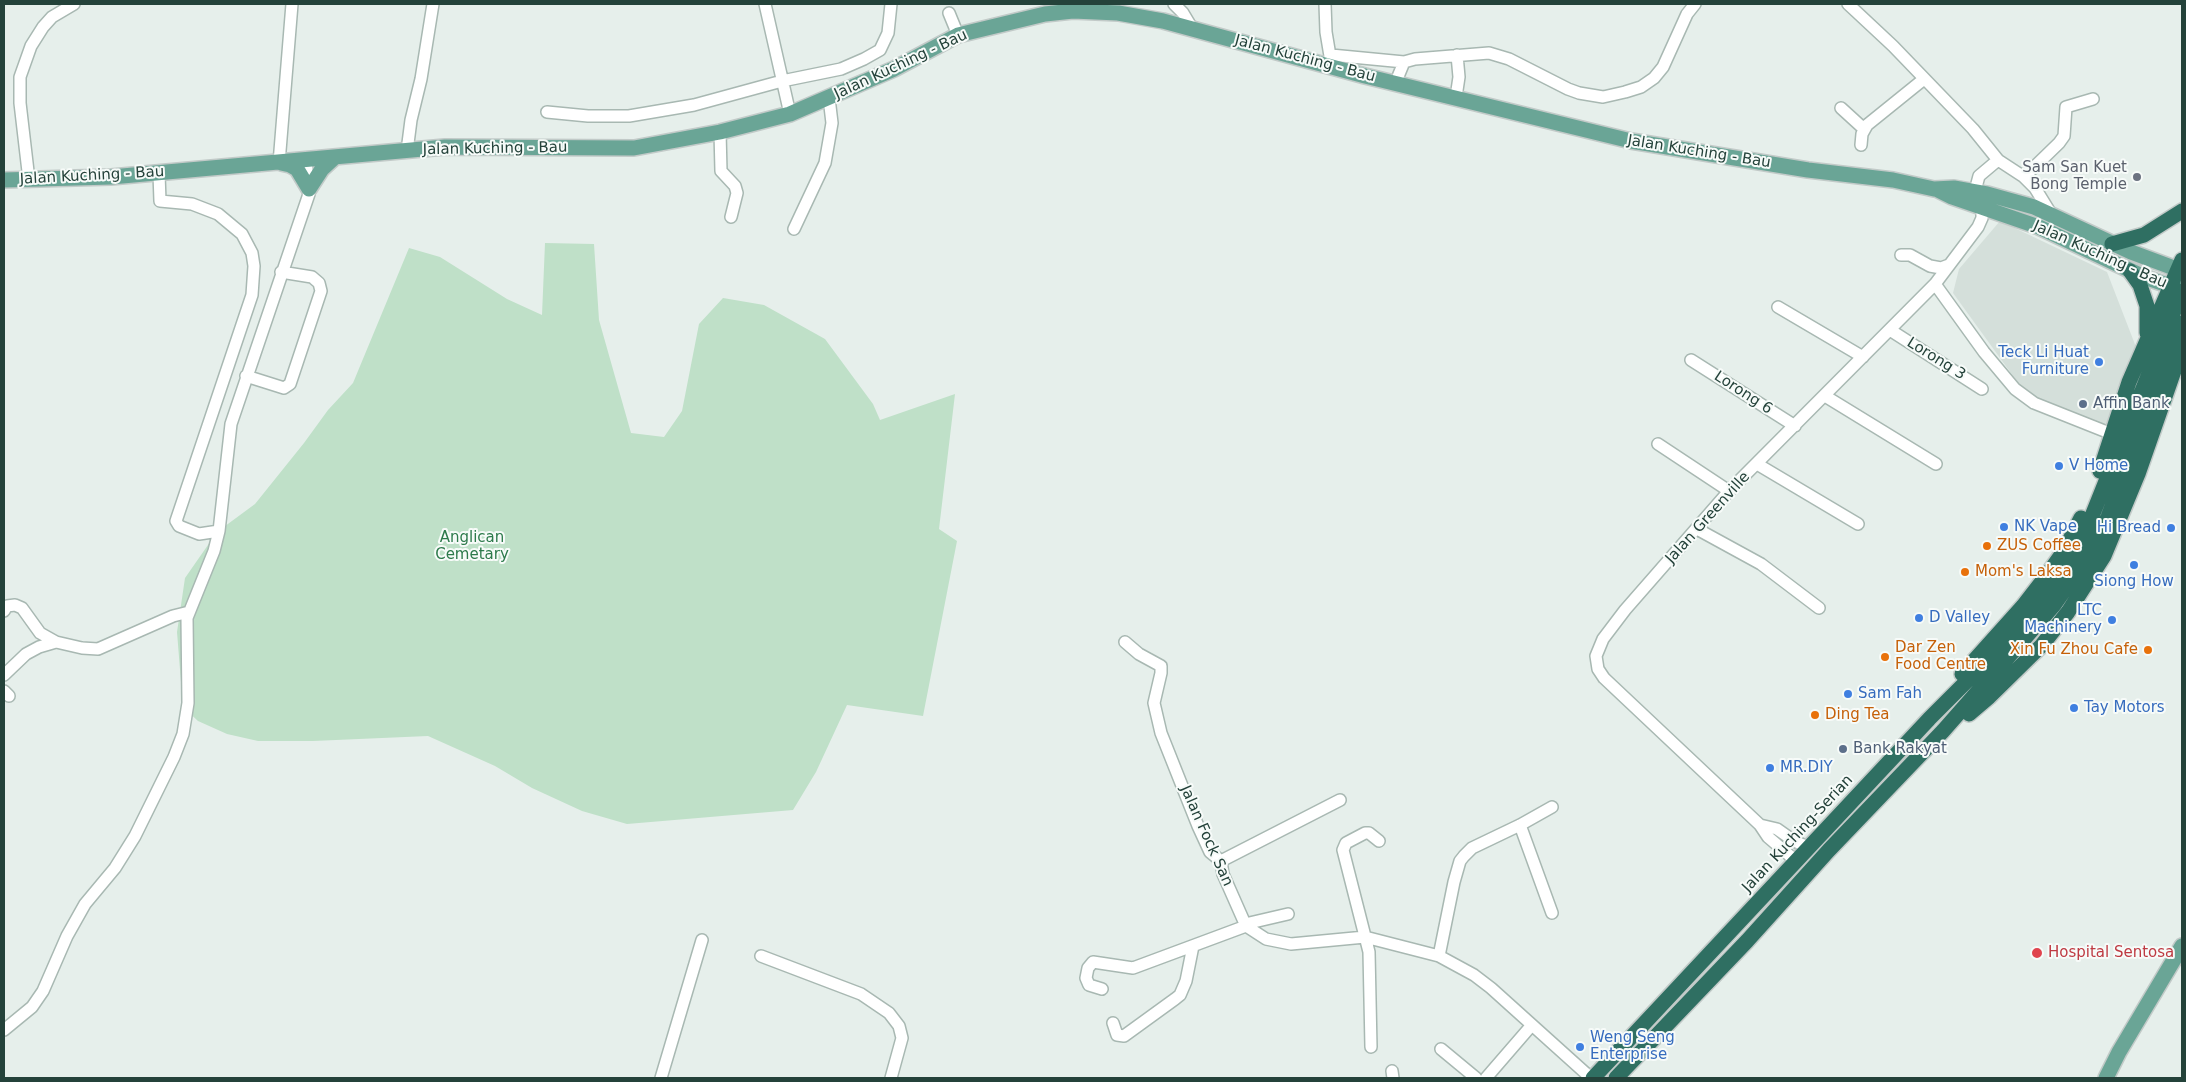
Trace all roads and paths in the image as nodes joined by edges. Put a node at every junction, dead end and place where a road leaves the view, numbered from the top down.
1 (74, 4) edge
2 (292, 4) edge
3 (433, 4) edge
4 (765, 4) edge
5 (891, 4) edge
6 (1174, 4) edge
7 (1325, 4) edge
8 (1695, 4) edge
9 (1848, 4) edge
10 (1862, 9) edge
11 (949, 13) dead end
12 (1192, 28) junction
13 (958, 35) junction
14 (1457, 56) junction
15 (1331, 61) junction
16 (1404, 62) junction
17 (1924, 80) junction
18 (782, 81) junction
19 (1395, 84) junction
20 (1456, 97) junction
21 (829, 98) junction
22 (2093, 99) dead end
23 (1841, 108) dead end
24 (547, 112) dead end
25 (790, 114) junction
26 (1864, 129) junction
27 (720, 132) junction
28 (1861, 145) dead end
29 (407, 151) junction
30 (334, 158) junction
31 (306, 160) junction
32 (1998, 160) junction
33 (279, 163) junction
34 (159, 174) junction
35 (2024, 177) junction
36 (4, 180) edge
37 (29, 180) junction
38 (309, 189) junction
39 (1934, 189) junction
40 (1975, 191) junction
41 (1982, 208) junction
42 (2182, 211) edge
43 (2051, 214) junction
44 (731, 217) dead end
45 (794, 229) dead end
46 (2112, 244) junction
47 (1901, 255) dead end
48 (1949, 265) junction
49 (2181, 267) edge
50 (2130, 271) junction
51 (281, 272) junction
52 (1935, 284) junction
53 (2178, 289) edge
54 (1778, 307) dead end
55 (2182, 323) edge
56 (1890, 330) junction
57 (2146, 342) junction
58 (2182, 348) edge
59 (1863, 357) junction
60 (1692, 360) dead end
61 (2182, 365) edge
62 (246, 376) junction
63 (2169, 386) junction
64 (1982, 389) dead end
65 (1826, 396) junction
66 (1795, 426) junction
67 (2112, 434) junction
68 (1658, 444) dead end
69 (1757, 464) junction
70 (1936, 464) dead end
71 (1729, 491) junction
72 (1858, 524) dead end
73 (1697, 529) junction
74 (219, 531) junction
75 (2084, 551) junction
76 (1820, 608) dead end
77 (4, 611) edge
78 (189, 612) junction
79 (56, 642) junction
80 (1125, 642) dead end
81 (4, 675) edge
82 (1928, 719) junction
83 (1943, 731) junction
84 (1340, 800) dead end
85 (1552, 807) dead end
86 (1760, 825) junction
87 (1520, 826) junction
88 (1379, 841) dead end
89 (1808, 847) junction
90 (1221, 861) junction
91 (1796, 861) junction
92 (1552, 913) dead end
93 (1288, 914) dead end
94 (1245, 925) junction
95 (1364, 936) junction
96 (702, 940) dead end
97 (1193, 946) junction
98 (2182, 946) edge
99 (761, 956) dead end
100 (1439, 956) junction
101 (1102, 989) dead end
102 (1113, 1023) dead end
103 (1531, 1026) junction
104 (4, 1030) edge
105 (1371, 1047) dead end
106 (1441, 1049) dead end
107 (661, 1078) edge
108 (891, 1078) edge
109 (1476, 1078) edge
110 (1486, 1078) edge
111 (1592, 1078) edge
112 (1616, 1078) edge
113 (2106, 1078) edge

1 - 37 street
2 - 33 street
3 - 29 street
4 - 18 street
5 - 18 street
6 - 12 street
7 - 15 street
8 - 14 street
9 - 10 street
10 - 17 street
11 - 13 street
12 - 13 main road, Jalan Kuching - Bau
12 - 15 main road, Jalan Kuching - Bau
13 - 21 main road, Jalan Kuching - Bau
14 - 16 street
14 - 20 street
15 - 16 street
15 - 19 main road, Jalan Kuching - Bau
16 - 19 street
17 - 26 street
17 - 32 street
18 - 24 street
18 - 25 street
19 - 20 main road, Jalan Kuching - Bau
20 - 39 main road, Jalan Kuching - Bau
21 - 25 main road, Jalan Kuching - Bau
21 - 45 street
22 - 35 street
23 - 26 street
25 - 27 main road, Jalan Kuching - Bau
26 - 28 street
27 - 29 main road, Jalan Kuching - Bau
27 - 44 street
29 - 30 main road, Jalan Kuching - Bau
30 - 31 main road, Jalan Kuching - Bau
30 - 38 main road
31 - 33 main road, Jalan Kuching - Bau
31 - 38 street
32 - 35 street
32 - 40 street
33 - 34 main road, Jalan Kuching - Bau
33 - 38 main road
34 - 37 main road, Jalan Kuching - Bau
34 - 74 street
35 - 43 street
36 - 37 main road, Jalan Kuching - Bau
38 - 51 street
39 - 40 main road, Jalan Kuching - Bau
39 - 41 main road, Jalan Kuching - Bau
40 - 43 main road, Jalan Kuching - Bau
41 - 48 street, Jalan Greenville
41 - 50 main road, Jalan Kuching - Bau
42 - 46 highway
43 - 46 main road, Jalan Kuching - Bau
46 - 49 main road, Jalan Kuching - Bau
47 - 48 street
48 - 52 street, Jalan Greenville
49 - 53 highway
50 - 53 main road, Jalan Kuching - Bau
50 - 57 highway
51 - 62 street
51 - 62 street
52 - 56 street, Jalan Greenville
52 - 67 street
53 - 57 highway
53 - 75 highway, Jalan Kuching-Serian
54 - 59 street
55 - 75 highway, Jalan Kuching-Serian
56 - 59 street, Jalan Greenville
56 - 64 street, Lorong 3
57 - 67 highway
58 - 63 highway
59 - 65 street, Jalan Greenville
60 - 66 street, Lorong 6
61 - 63 highway
62 - 74 street
63 - 83 highway
65 - 66 street, Jalan Greenville
65 - 70 street
66 - 69 street, Jalan Greenville
67 - 82 highway
68 - 71 street
69 - 71 street, Jalan Greenville
69 - 72 street
71 - 73 street, Jalan Greenville
73 - 76 street
73 - 86 street, Jalan Greenville
74 - 78 street
75 - 82 highway, Jalan Kuching-Serian
75 - 83 highway, Jalan Kuching-Serian
77 - 79 street
78 - 79 street
78 - 104 street
79 - 81 street
80 - 90 street, Jalan Fock San
82 - 89 highway, Jalan Kuching-Serian
83 - 112 highway, Jalan Kuching-Serian
84 - 90 street
85 - 87 street
86 - 89 street, Jalan Greenville
86 - 91 street, Jalan Greenville
87 - 92 street
87 - 100 street
88 - 95 street
89 - 91 highway, Jalan Kuching-Serian
90 - 94 street, Jalan Fock San
91 - 111 highway, Jalan Kuching-Serian
93 - 94 street
94 - 95 street
94 - 97 street
95 - 100 street
95 - 105 street
96 - 107 street
97 - 101 street
97 - 102 street
98 - 113 main road
99 - 108 street
100 - 103 street
103 - 110 street
103 - 111 street
106 - 109 street

